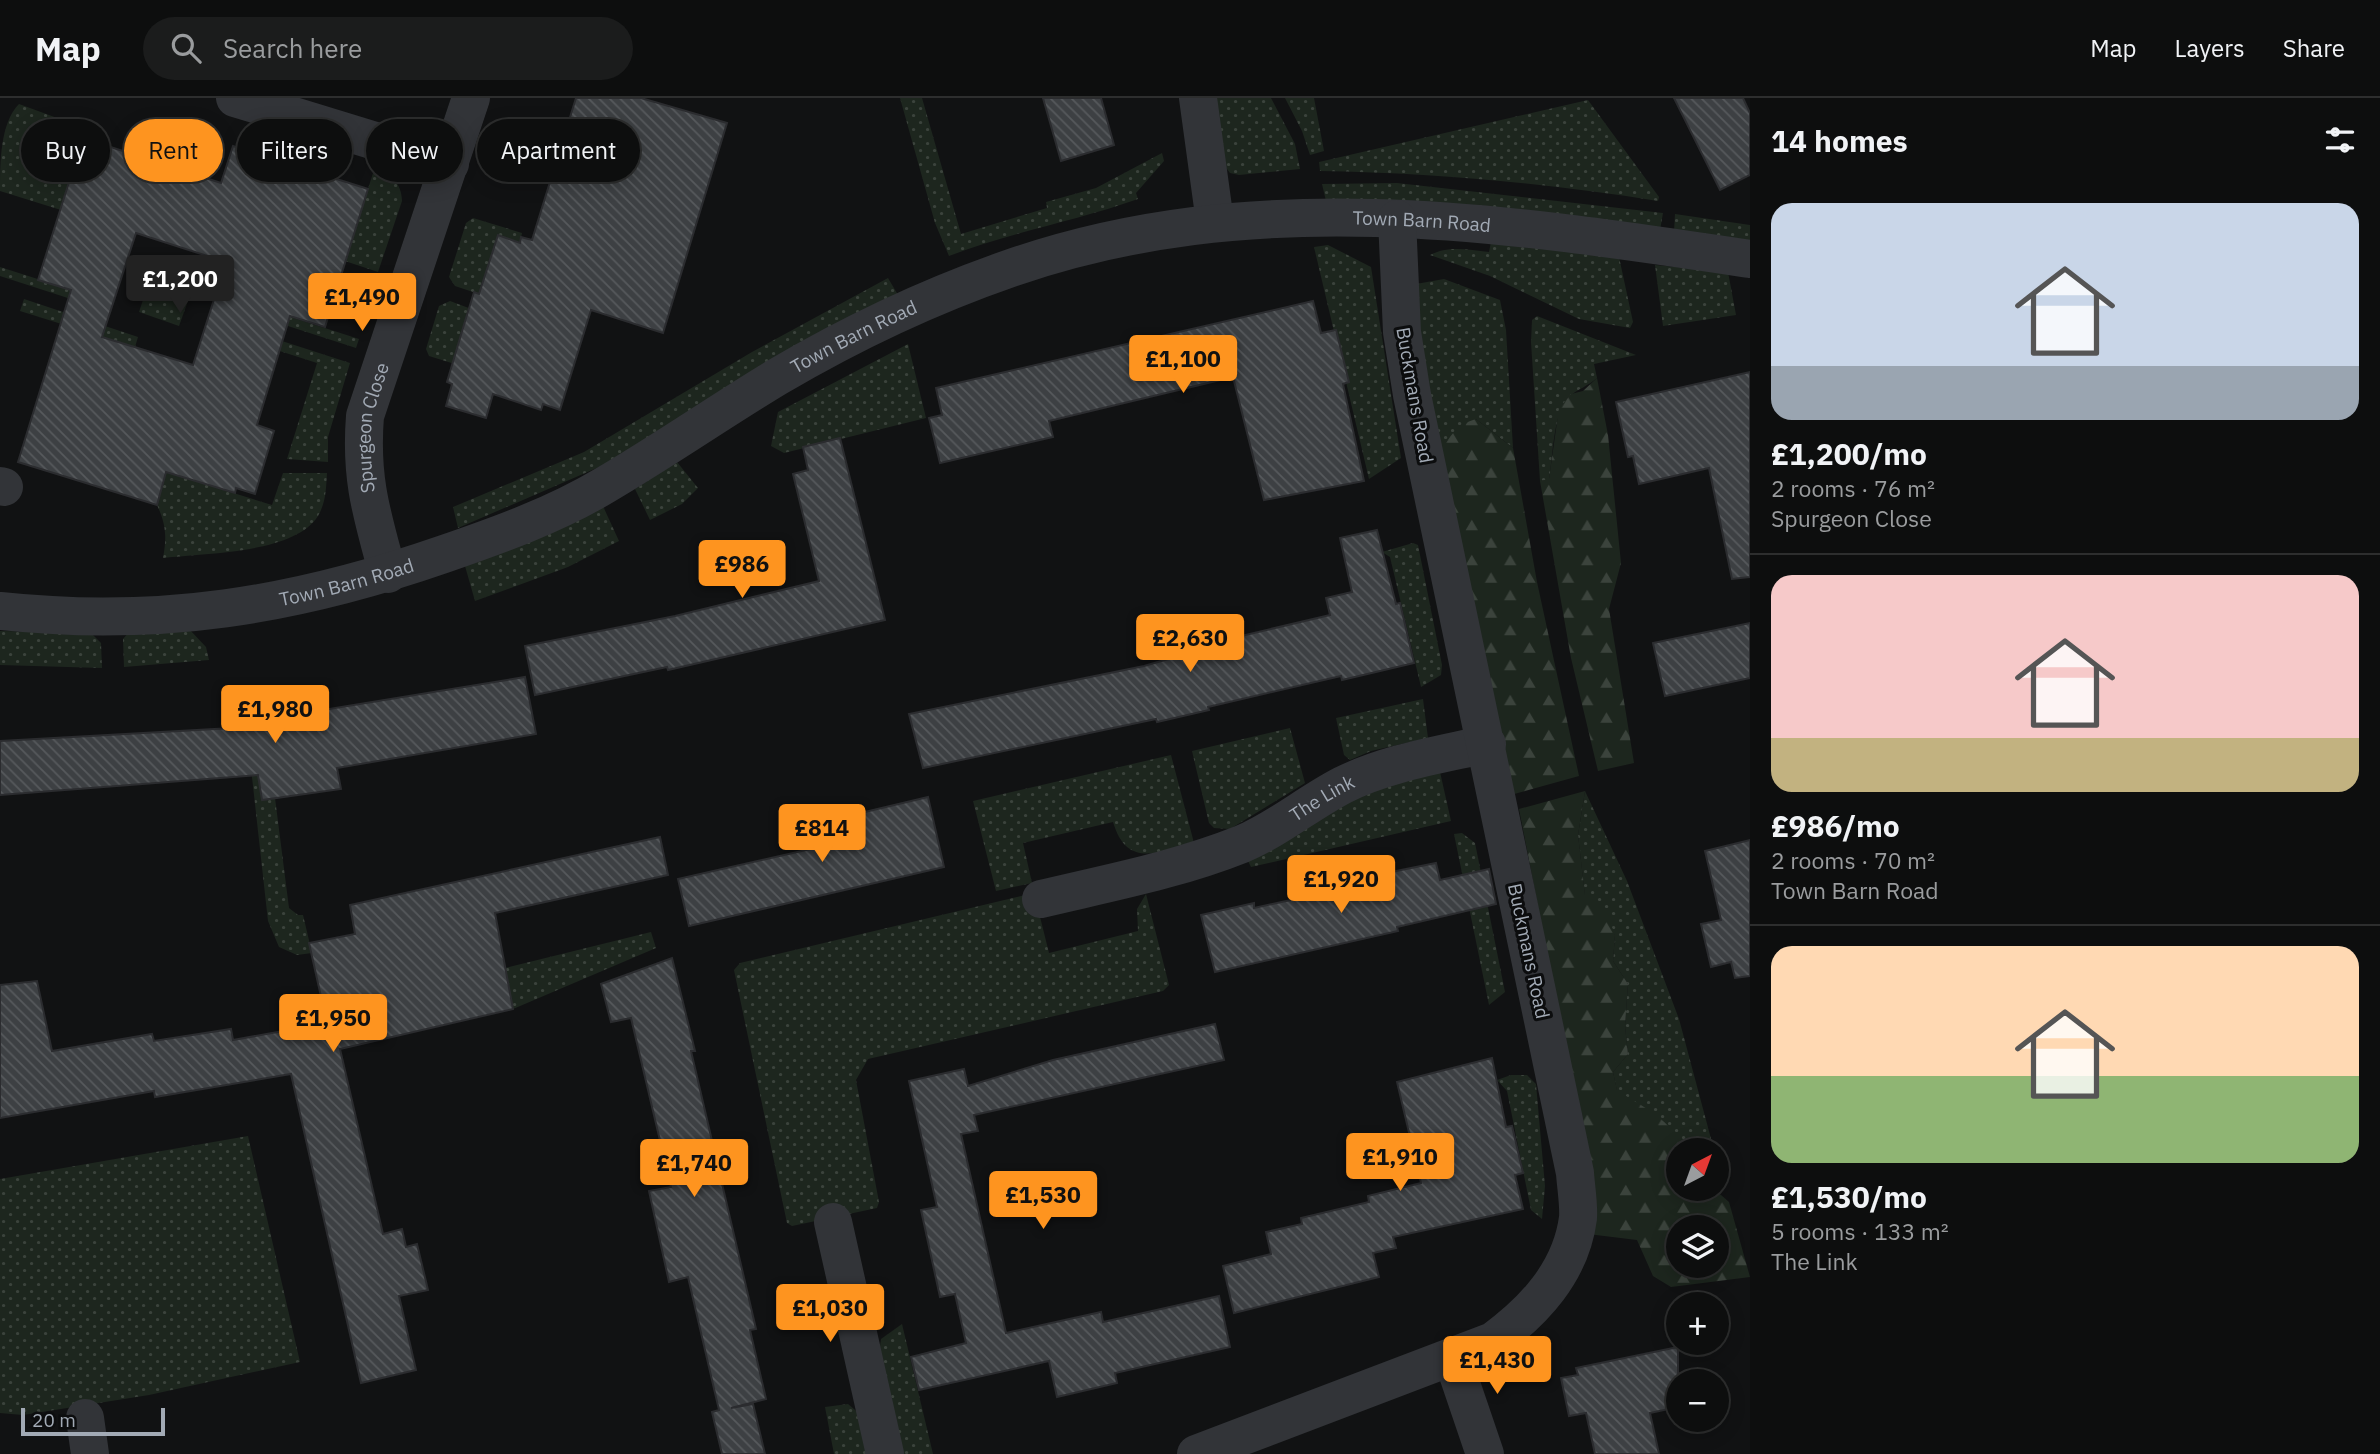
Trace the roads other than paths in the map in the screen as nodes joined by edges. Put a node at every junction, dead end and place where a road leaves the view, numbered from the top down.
1 (235, 98) edge
2 (471, 98) edge
3 (1198, 98) edge
4 (463, 123) edge
5 (366, 138) edge
6 (444, 182) edge
7 (1397, 219) junction
8 (1215, 222) junction
9 (1750, 259) edge
10 (388, 574) junction
11 (0, 611) edge
12 (1487, 744) junction
13 (1041, 899) dead end
14 (833, 1222) dead end
15 (1452, 1357) junction
16 (885, 1454) edge
17 (1196, 1454) edge
18 (1485, 1454) edge

1 - 5 street
2 - 4 street, Spurgeon Close
3 - 8 street
6 - 10 street, Spurgeon Close
7 - 8 street, Town Barn Road
7 - 9 street, Town Barn Road
7 - 12 street, Buckmans Road
8 - 10 street, Town Barn Road
10 - 11 street, Town Barn Road
12 - 13 street, The Link
12 - 15 street, Buckmans Road
14 - 16 street
15 - 17 street, Buckmans Road
15 - 18 street

